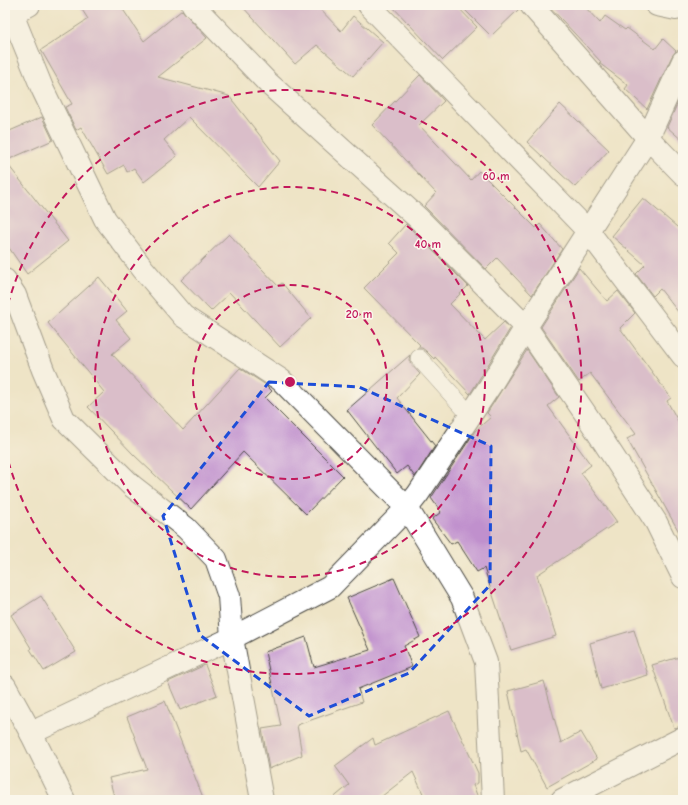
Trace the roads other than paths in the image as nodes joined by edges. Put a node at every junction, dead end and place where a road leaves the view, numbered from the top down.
1 (193, 5) edge
2 (369, 5) edge
3 (531, 5) edge
4 (18, 10) edge
5 (683, 61) edge
6 (648, 138) junction
7 (683, 174) edge
8 (588, 231) junction
9 (5, 280) edge
10 (526, 326) junction
11 (683, 356) edge
12 (418, 358) dead end
13 (470, 416) junction
14 (407, 508) junction
15 (683, 578) edge
16 (232, 638) junction
17 (5, 686) edge
18 (31, 733) junction
19 (683, 738) edge
20 (64, 800) edge
21 (262, 800) edge
22 (493, 800) edge
23 (562, 800) edge

1 - 10 street
2 - 8 street
3 - 6 street
4 - 14 street
5 - 6 street
6 - 7 street
6 - 8 street
8 - 10 street
8 - 11 street
9 - 16 street
10 - 13 street
10 - 15 street
12 - 13 lane
13 - 14 street
14 - 16 street
14 - 22 street
16 - 18 street
16 - 21 street
17 - 18 street
18 - 20 street
19 - 23 street

